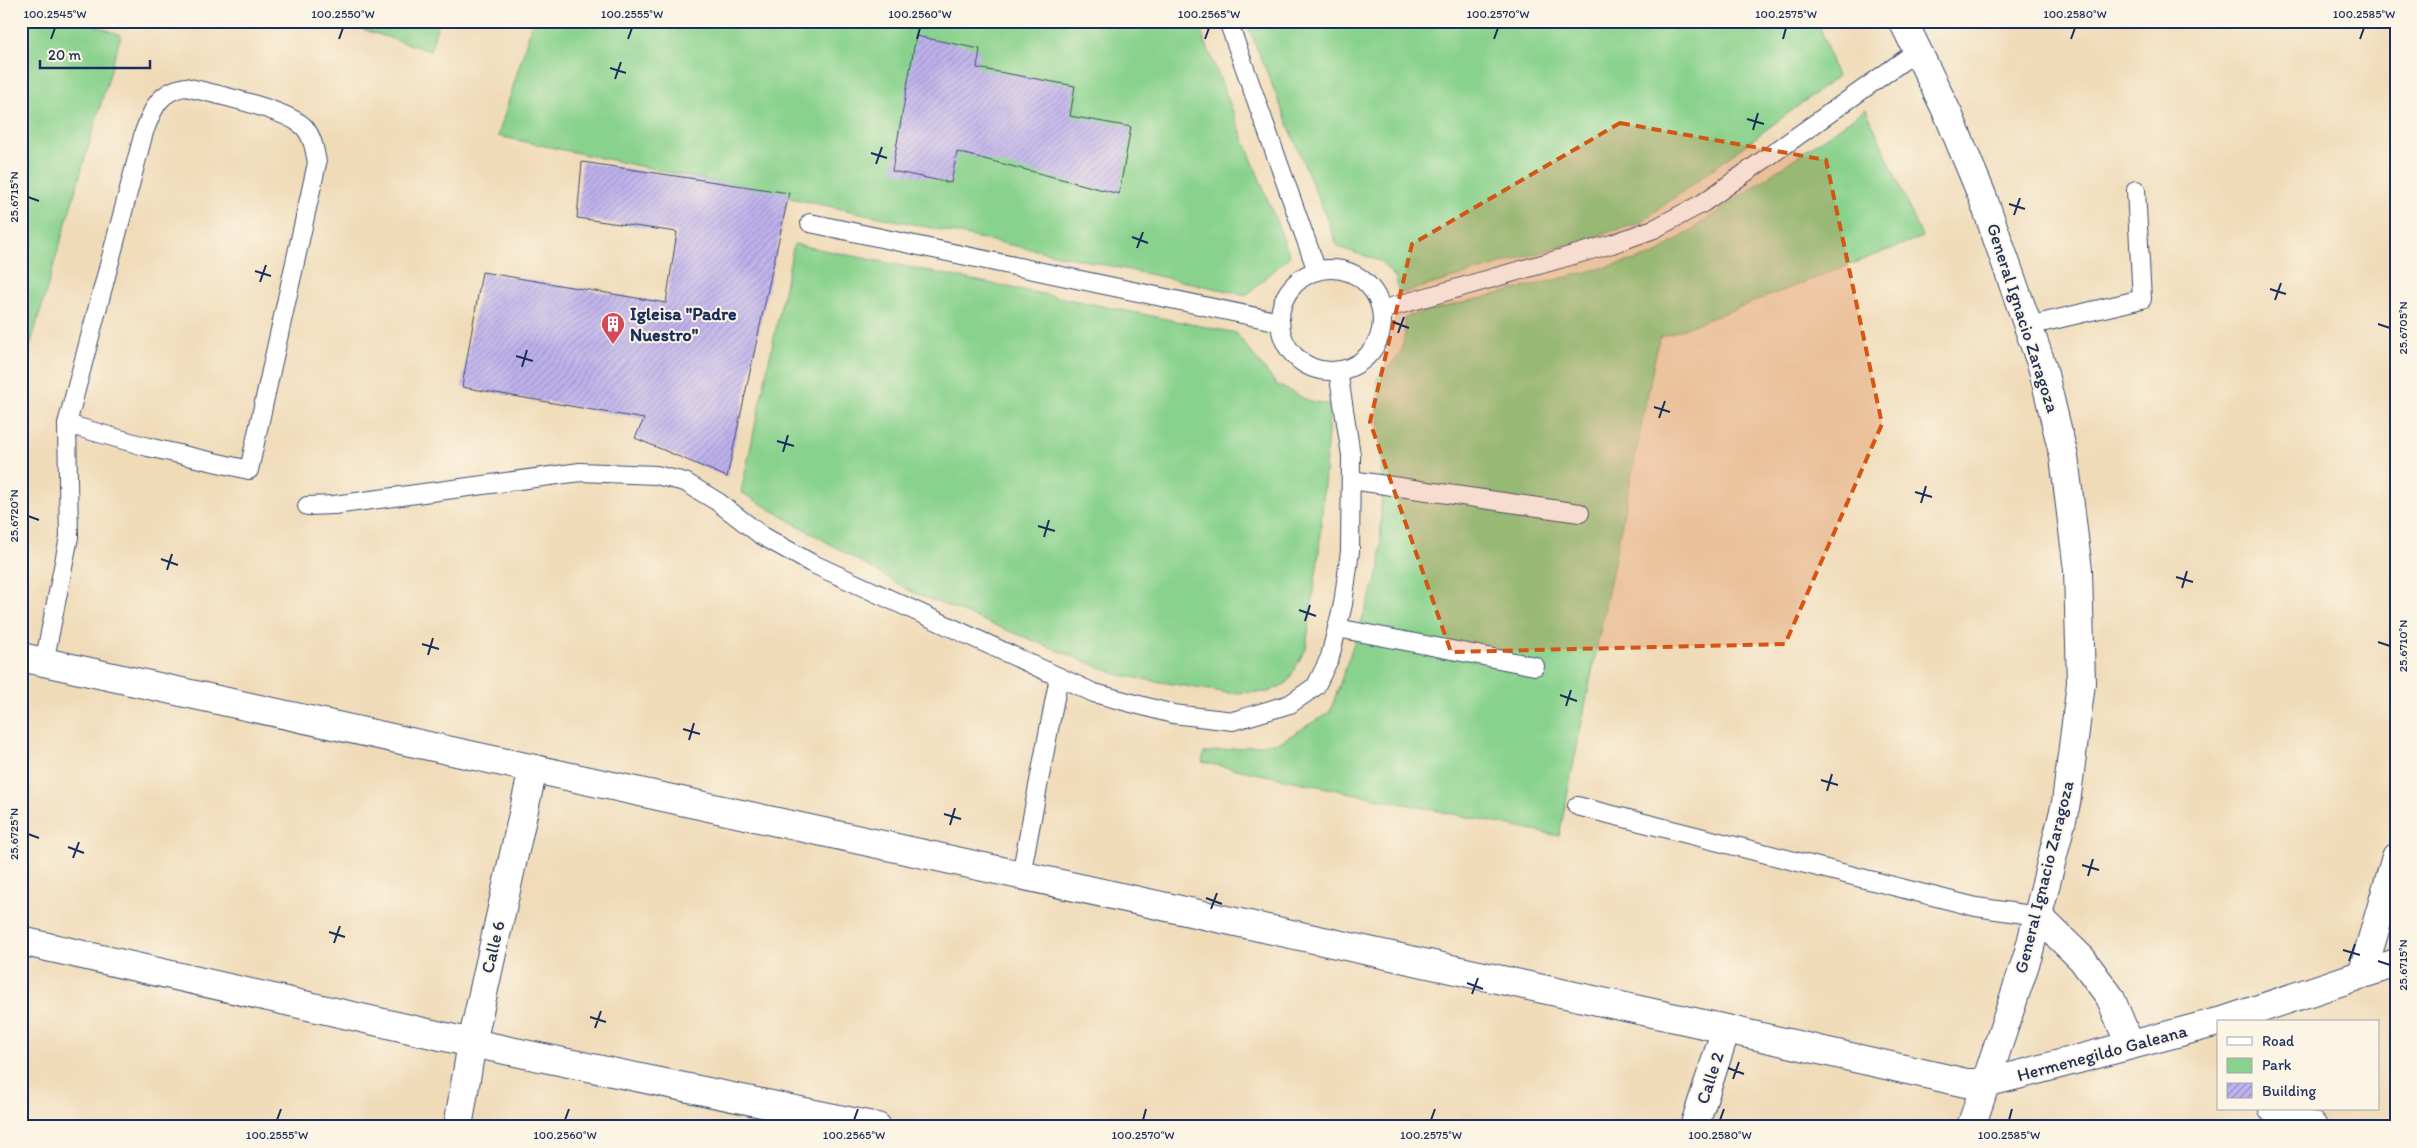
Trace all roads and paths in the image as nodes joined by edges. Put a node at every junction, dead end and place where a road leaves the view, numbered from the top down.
1 (1228, 21) edge
2 (1903, 21) edge
3 (1917, 51) junction
4 (2136, 190) dead end
5 (810, 223) dead end
6 (1317, 271) junction
7 (1380, 310) junction
8 (1280, 322) junction
9 (2028, 326) junction
10 (1338, 371) junction
11 (67, 424) junction
12 (1351, 480) junction
13 (307, 506) dead end
14 (1580, 513) dead end
15 (1337, 628) junction
16 (33, 660) edge
17 (1535, 666) dead end
18 (1059, 677) junction
19 (533, 769) junction
20 (1577, 806) dead end
21 (2396, 857) edge
22 (1021, 875) junction
23 (2038, 916) junction
24 (21, 941) edge
25 (2396, 962) edge
26 (2362, 974) junction
27 (2226, 1020) edge
28 (2217, 1023) edge
29 (1726, 1028) junction
30 (472, 1043) junction
31 (2130, 1046) junction
32 (1985, 1083) junction
33 (2275, 1110) edge
34 (458, 1127) edge
35 (877, 1127) edge
36 (1694, 1127) edge
37 (1971, 1127) edge
38 (2313, 1127) edge

1 - 6 lane
2 - 3 street, General Ignacio Zaragoza
3 - 7 lane
3 - 9 street, General Ignacio Zaragoza
4 - 9 lane
5 - 8 lane
6 - 7 lane
6 - 8 lane
7 - 10 lane
8 - 10 lane
9 - 23 street, General Ignacio Zaragoza
10 - 12 lane
11 - 11 lane
11 - 16 lane
12 - 14 lane
12 - 15 lane
13 - 18 lane
15 - 17 lane
15 - 18 lane
16 - 19 street, Hermenegildo Galeana
18 - 22 lane
19 - 22 street, Hermenegildo Galeana
19 - 30 street, Calle 6
20 - 23 lane
21 - 26 street
22 - 29 street, Hermenegildo Galeana
23 - 31 street
23 - 32 street, General Ignacio Zaragoza
24 - 30 street
25 - 26 street, Hermenegildo Galeana
26 - 27 street, Hermenegildo Galeana
28 - 31 street, Hermenegildo Galeana
29 - 32 street, Hermenegildo Galeana
29 - 36 street, Calle 2
30 - 34 street, Calle 6
30 - 35 street
31 - 32 street, Hermenegildo Galeana
32 - 37 street, General Ignacio Zaragoza
33 - 38 street

